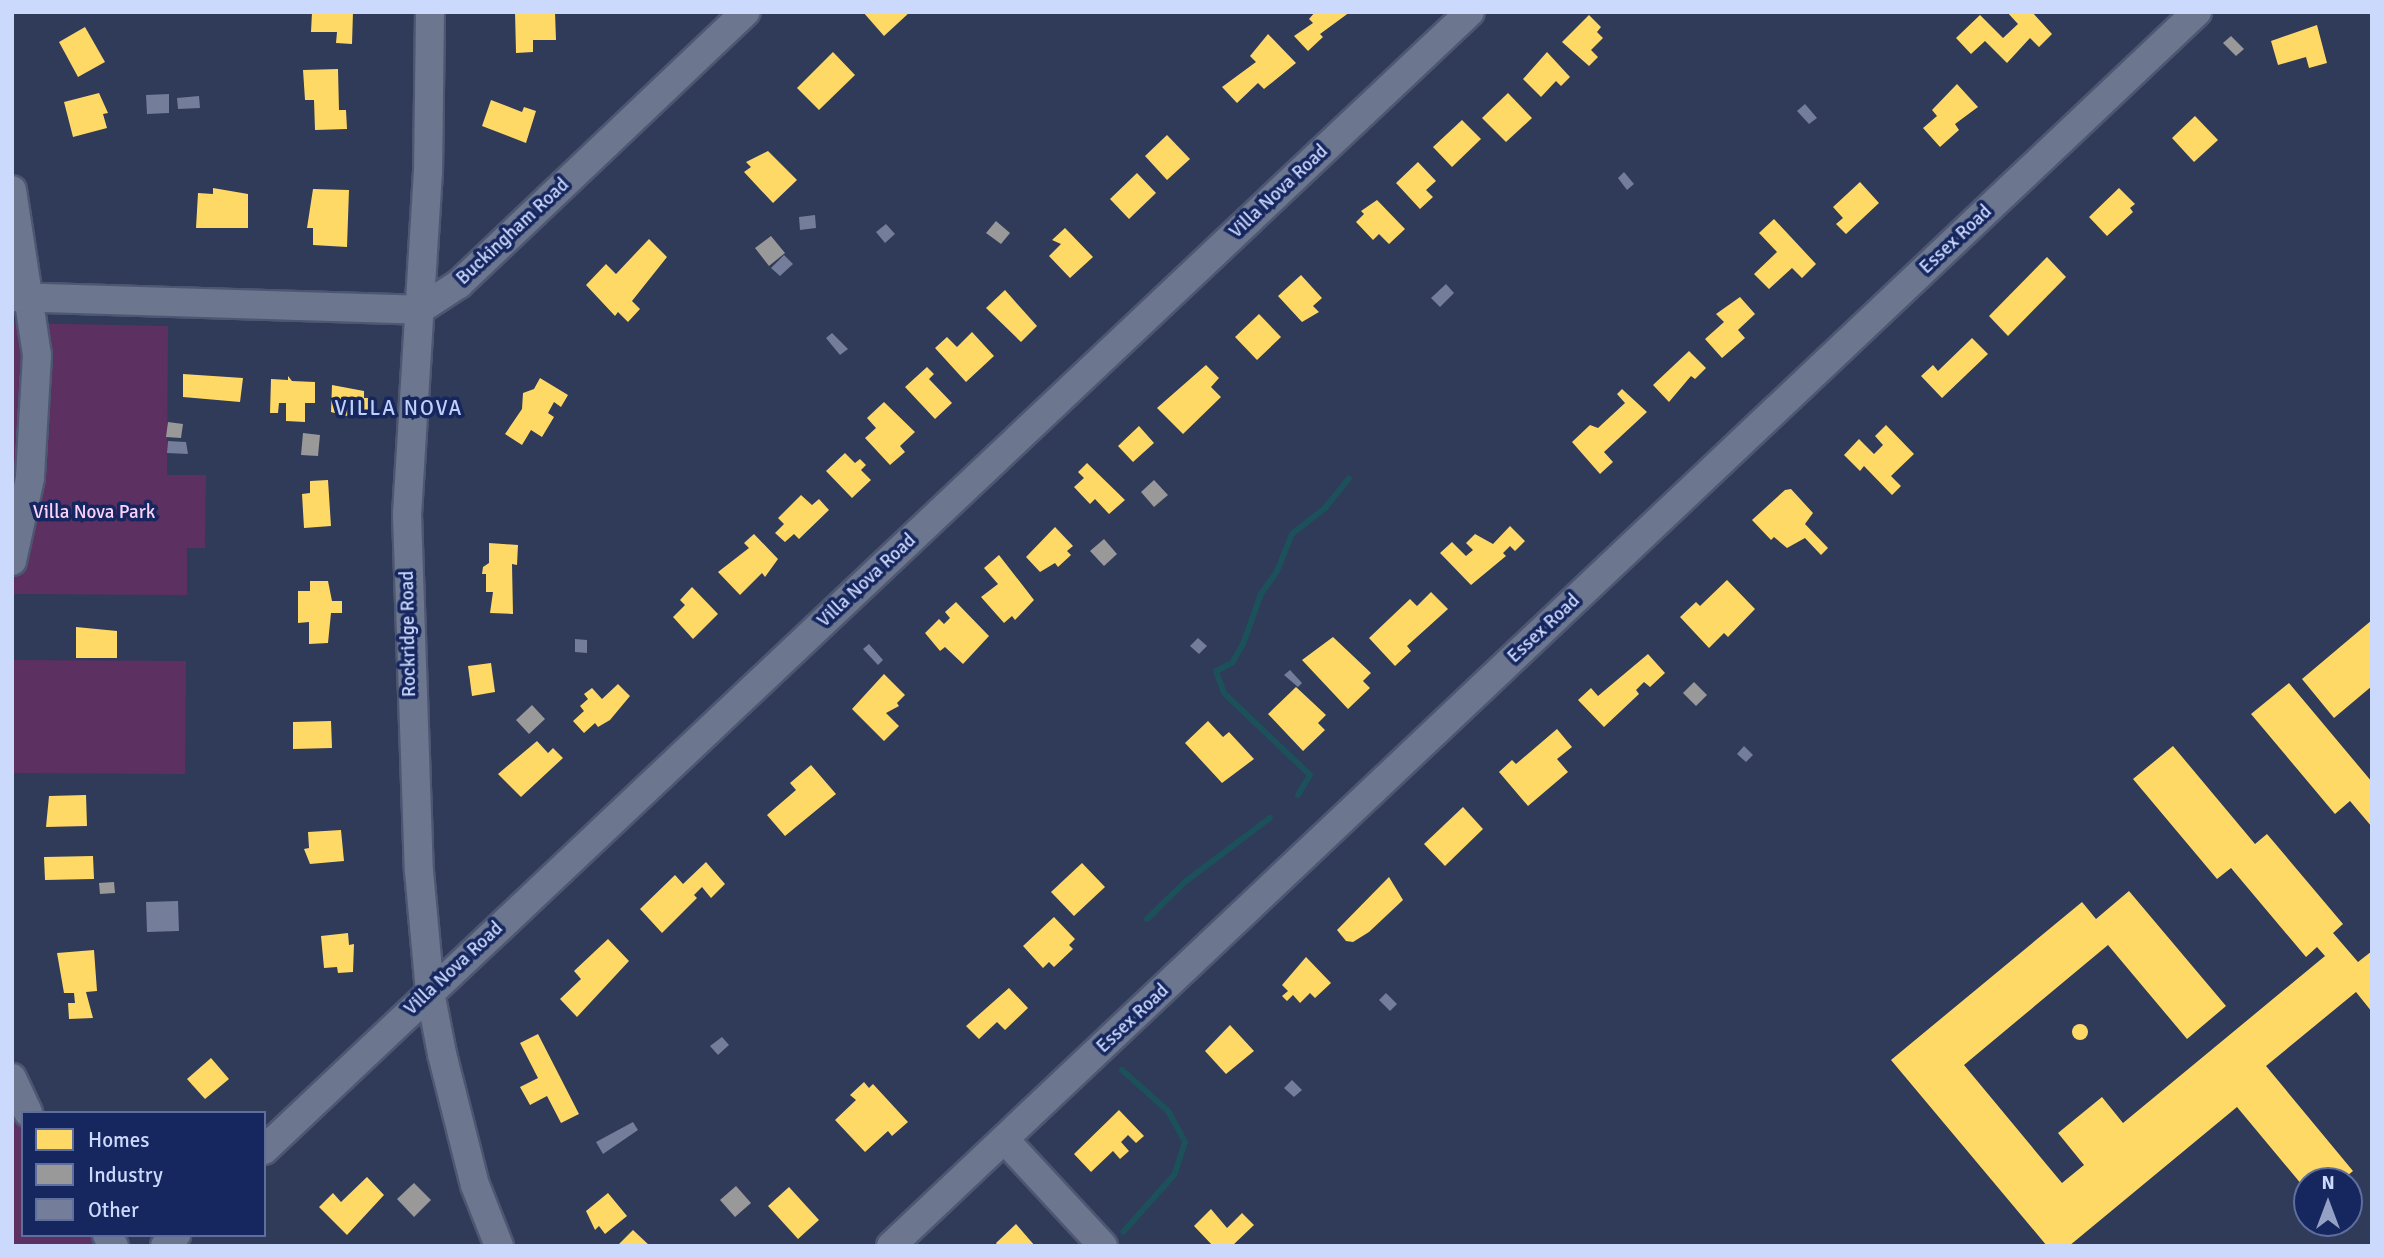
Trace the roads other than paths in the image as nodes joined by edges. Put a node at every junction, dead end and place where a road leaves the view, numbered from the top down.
1 (430, 12) edge
2 (746, 12) edge
3 (1470, 12) edge
4 (2197, 12) edge
5 (12, 190) edge
6 (21, 297) edge
7 (419, 310) junction
8 (12, 561) edge
9 (430, 992) junction
10 (12, 1078) edge
11 (27, 1111) edge
12 (1005, 1140) junction
13 (266, 1148) edge
14 (499, 1246) edge
15 (891, 1246) edge
16 (1103, 1246) edge

1 - 7 street, Rockridge Road
2 - 7 street, Buckingham Road
3 - 9 street, Villa Nova Road
4 - 12 street, Essex Road
5 - 6 street
6 - 7 street
6 - 8 street
7 - 9 street, Rockridge Road
9 - 13 street, Villa Nova Road
9 - 14 street, Rockridge Road
10 - 11 street
12 - 15 street, Essex Road
12 - 16 street

